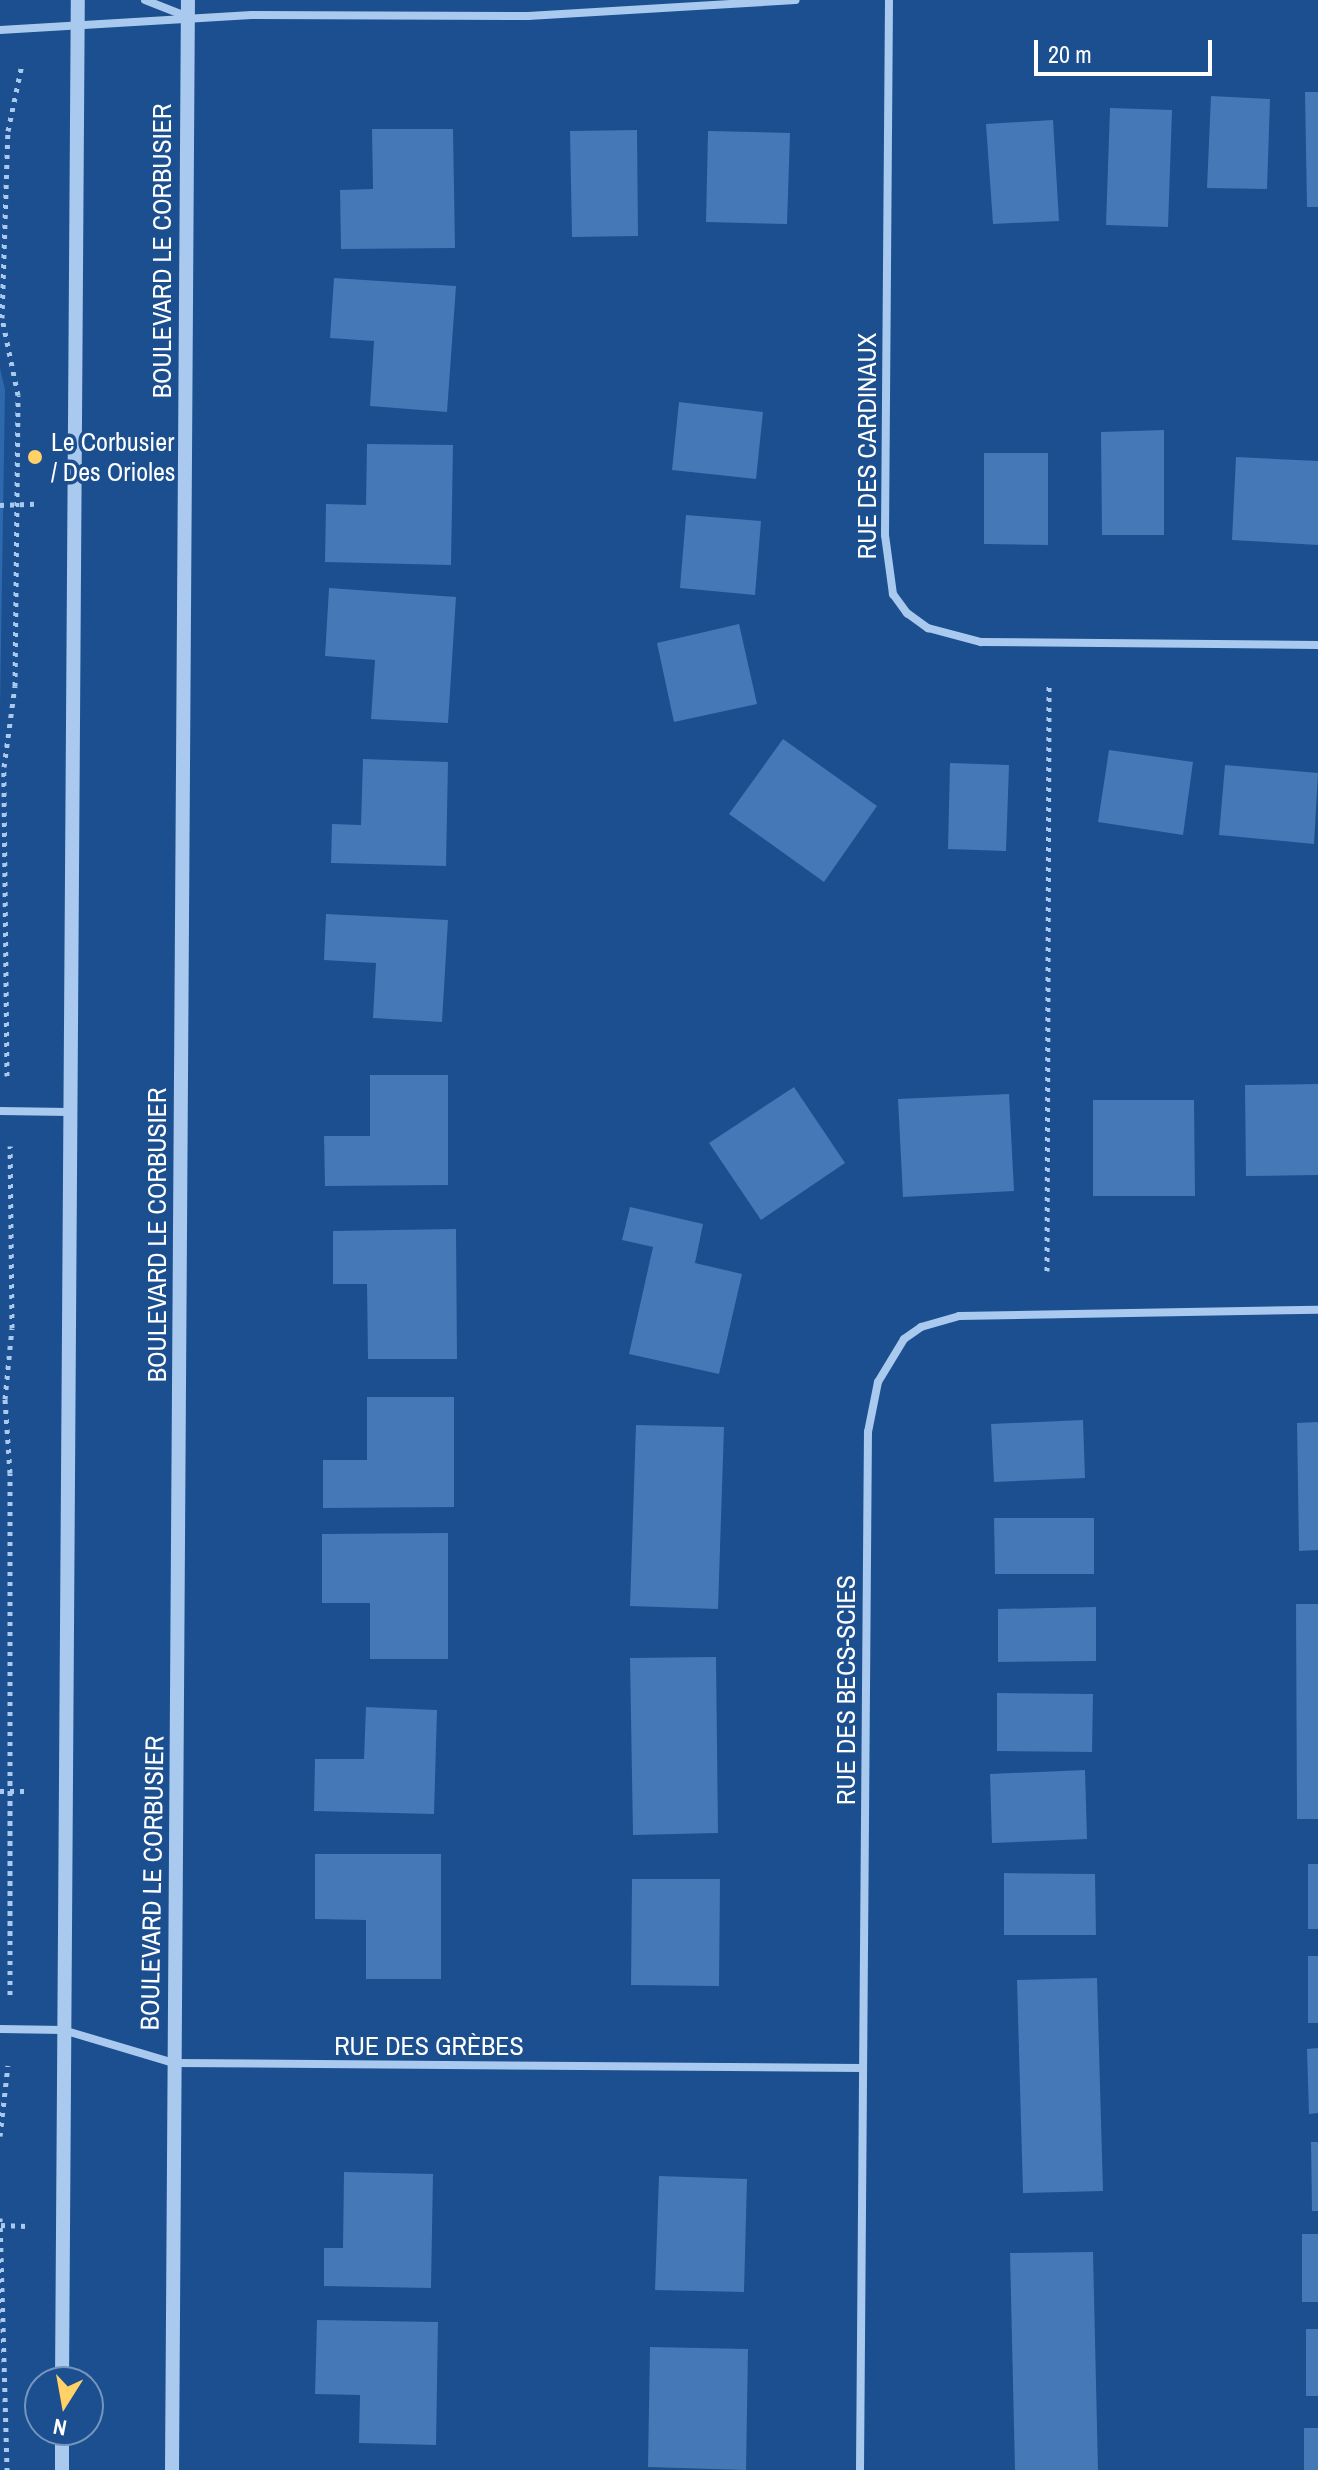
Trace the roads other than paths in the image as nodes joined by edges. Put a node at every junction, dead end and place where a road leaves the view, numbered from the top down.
1 (78, 0) edge
2 (145, 0) edge
3 (188, 0) edge
4 (796, 0) edge
5 (889, 0) edge
6 (188, 17) junction
7 (78, 26) junction
8 (0, 30) edge
9 (1318, 645) edge
10 (0, 1111) edge
11 (69, 1112) junction
12 (1318, 1310) edge
13 (0, 2029) edge
14 (63, 2030) junction
15 (174, 2063) junction
16 (863, 2068) junction
17 (62, 2366) edge
18 (62, 2446) edge
19 (62, 2470) edge
20 (172, 2470) edge
21 (860, 2470) edge

1 - 7 street
2 - 6 street
3 - 6 street, BOULEVARD LE CORBUSIER
4 - 6 street
5 - 9 street, RUE DES CARDINAUX
6 - 7 street
6 - 15 street, BOULEVARD LE CORBUSIER
7 - 8 street
7 - 11 street
10 - 11 street
11 - 14 street
12 - 16 street, RUE DES BECS-SCIES
13 - 14 street, RUE DES GRÈBES
14 - 15 street, RUE DES GRÈBES
14 - 17 street
15 - 16 street, RUE DES GRÈBES
15 - 20 street, BOULEVARD LE CORBUSIER
16 - 21 street, RUE DES BECS-SCIES
18 - 19 street

